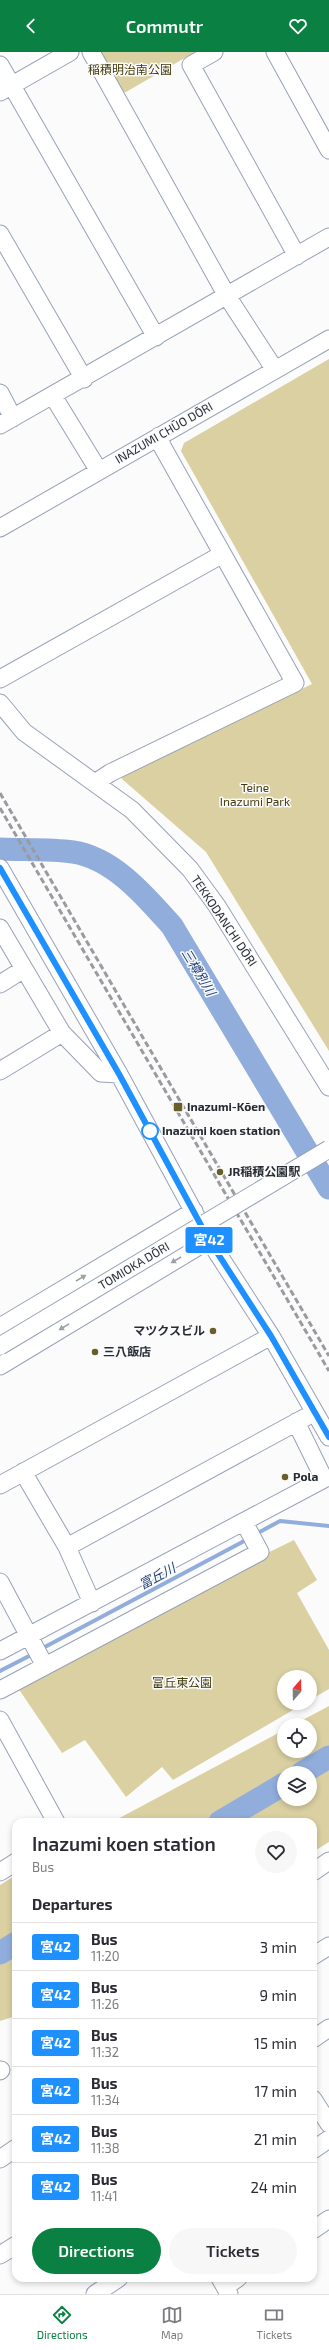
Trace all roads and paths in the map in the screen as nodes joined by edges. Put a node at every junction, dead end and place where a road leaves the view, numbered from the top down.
1 (70, 52) edge
2 (91, 52) edge
3 (214, 52) edge
4 (275, 52) edge
5 (0, 64) edge
6 (6, 89) edge
7 (329, 150) edge
8 (0, 234) edge
9 (329, 237) edge
10 (297, 256) junction
11 (227, 296) junction
12 (156, 337) junction
13 (329, 339) edge
14 (275, 370) junction
15 (84, 379) junction
16 (0, 393) edge
17 (54, 396) junction
18 (7, 422) edge
19 (159, 436) junction
20 (99, 471) junction
21 (0, 528) edge
22 (221, 555) junction
23 (0, 679) edge
24 (0, 703) edge
25 (95, 783) junction
26 (0, 868) edge
27 (0, 928) edge
28 (24, 969) junction
29 (0, 984) edge
30 (62, 1033) junction
31 (0, 1071) edge
32 (119, 1074) junction
33 (329, 1086) edge
34 (329, 1149) edge
35 (194, 1211) junction
36 (209, 1240) junction
37 (0, 1327) edge
38 (271, 1336) junction
39 (0, 1346) edge
40 (0, 1366) edge
41 (315, 1412) junction
42 (296, 1422) junction
43 (329, 1437) edge
44 (23, 1472) junction
45 (0, 1485) edge
46 (245, 1523) junction
47 (67, 1547) junction
48 (0, 1582) edge
49 (92, 1602) junction
50 (31, 1638) junction
51 (0, 1651) edge
52 (44, 1662) junction
53 (0, 1690) edge
54 (0, 1720) edge
55 (54, 1818) edge
56 (329, 1861) edge
57 (12, 1864) edge
58 (317, 1869) edge
59 (0, 1872) edge
60 (329, 1946) edge
61 (317, 1954) edge
62 (329, 2028) edge
63 (317, 2036) edge
64 (317, 2105) edge
65 (329, 2124) edge
66 (329, 2139) edge
67 (317, 2147) edge
68 (12, 2151) edge
69 (0, 2159) edge
70 (329, 2219) edge
71 (317, 2227) edge
72 (12, 2248) edge
73 (0, 2256) edge
74 (113, 2282) edge
75 (95, 2294) edge

1 - 6 street
2 - 11 street
3 - 10 street
4 - 7 street
5 - 6 street
6 - 12 street
8 - 15 street
9 - 10 street
10 - 11 street
11 - 12 street
11 - 14 street
12 - 15 street
13 - 14 street, INAZUMI CHŪO DŌRI
14 - 19 street, INAZUMI CHŪO DŌRI
15 - 17 street
16 - 18 street
17 - 18 street
17 - 20 street
19 - 20 street, INAZUMI CHŪO DŌRI
19 - 22 street
20 - 21 street, INAZUMI CHŪO DŌRI
22 - 23 street
22 - 25 street
24 - 25 street, TEKKODANCHI DŌRI
25 - 33 street, TEKKODANCHI DŌRI
26 - 32 street
27 - 28 street
28 - 29 street
28 - 30 street
30 - 31 street
30 - 32 street
32 - 35 street
34 - 39 street, TOMIOKA DŌRI, bridge
35 - 36 street
37 -> 35 street
36 - 38 street
36 -> 40 street
38 - 41 street
38 - 44 street
41 - 42 street
41 - 43 street
42 - 46 street
42 - 47 street
44 - 45 street
44 - 47 street
46 - 49 street
46 - 52 street
47 - 49 street
48 - 50 street
49 - 50 street
50 - 51 street
50 - 52 street
52 - 53 street
54 - 55 street
56 - 58 street
57 - 59 street
60 - 61 street
62 - 63 street
64 - 65 street
66 - 67 street
68 - 69 street
70 - 71 street
72 - 73 street
74 - 75 street

